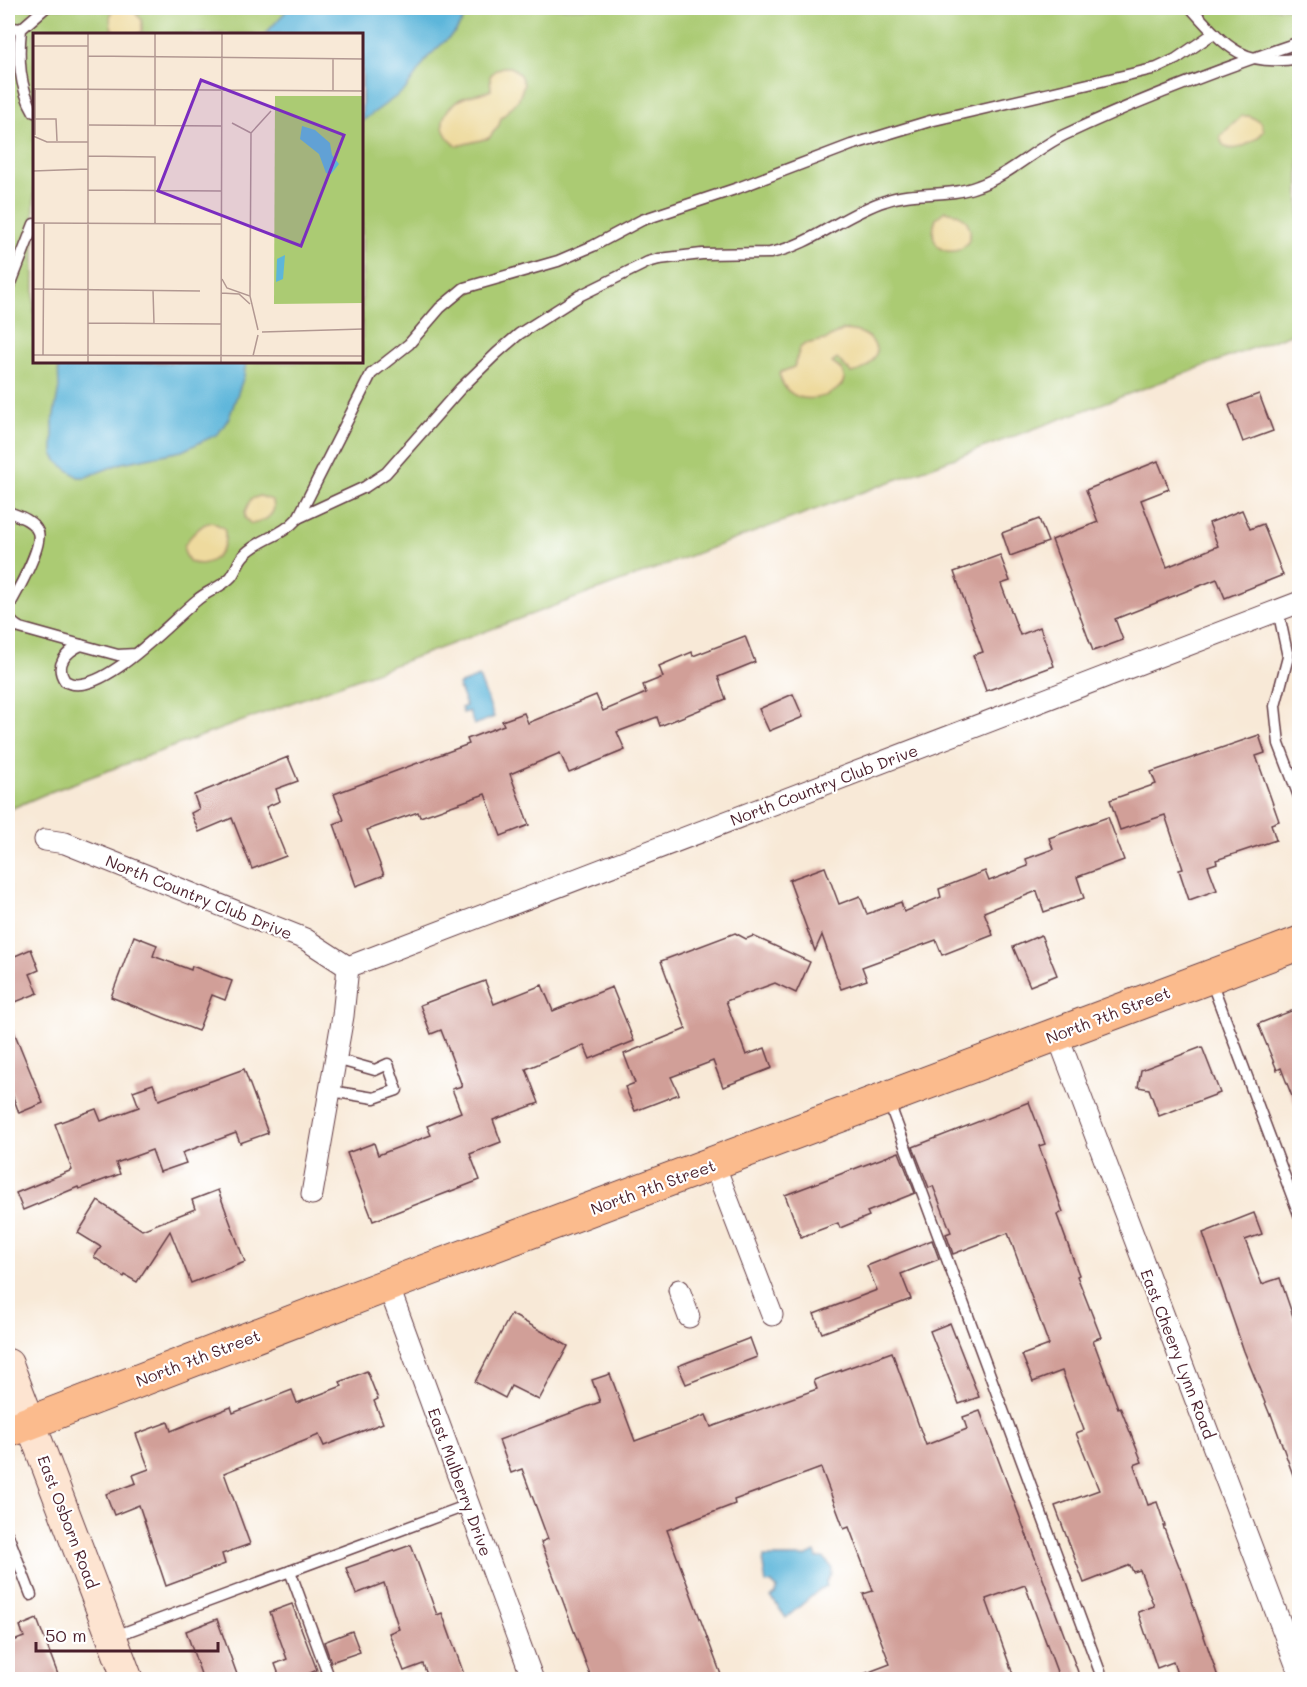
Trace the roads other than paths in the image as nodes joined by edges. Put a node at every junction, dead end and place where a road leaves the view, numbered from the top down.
1 (45, 8) edge
2 (1191, 8) edge
3 (8, 24) edge
4 (21, 29) junction
5 (1214, 33) junction
6 (1299, 42) edge
7 (1233, 51) junction
8 (1299, 58) edge
9 (1252, 59) junction
10 (1232, 64) junction
11 (33, 110) edge
12 (33, 227) edge
13 (8, 291) edge
14 (8, 512) edge
15 (298, 518) junction
16 (1299, 602) edge
17 (1278, 610) junction
18 (81, 645) junction
19 (136, 654) junction
20 (1299, 799) edge
21 (45, 840) dead end
22 (1299, 943) edge
23 (348, 967) junction
24 (1210, 977) junction
25 (1057, 1034) junction
26 (336, 1059) junction
27 (331, 1091) junction
28 (887, 1098) junction
29 (714, 1164) junction
30 (312, 1194) dead end
31 (1299, 1217) edge
32 (388, 1285) junction
33 (679, 1290) dead end
34 (772, 1315) dead end
35 (689, 1317) dead end
36 (8, 1364) edge
37 (19, 1427) edge
38 (468, 1505) junction
39 (8, 1535) edge
40 (290, 1571) junction
41 (32, 1595) dead end
42 (111, 1637) junction
43 (1299, 1675) edge
44 (124, 1679) edge
45 (330, 1680) edge
46 (533, 1680) edge
47 (1103, 1680) edge

1 - 4 lane
2 - 5 lane
3 - 4 lane
4 - 11 lane
5 - 7 lane
5 - 15 lane
6 - 9 lane
7 - 9 lane
7 - 10 lane
8 - 9 lane
9 - 10 lane
10 - 15 lane
12 - 13 lane
14 - 18 lane
15 - 19 lane
16 - 17 street, North Country Club Drive
17 - 20 lane
17 - 23 street, North Country Club Drive
18 - 19 lane
18 - 19 lane
21 - 23 street, North Country Club Drive
22 - 24 main road, North 7th Street
23 - 26 street
24 - 25 main road, North 7th Street
24 - 31 lane
25 - 28 main road, North 7th Street
25 - 43 street, East Cheery Lynn Road
26 - 27 street
26 - 27 lane
27 - 30 street
28 - 29 main road, North 7th Street
28 - 47 lane
29 - 32 main road, North 7th Street
29 - 34 street
32 - 37 main road, North 7th Street
32 - 38 street, East Mulberry Drive
33 - 35 street
36 - 37 main road, East Osborn Road
37 - 42 main road, East Osborn Road
38 - 40 lane
38 - 46 street, East Mulberry Drive
39 - 41 lane
40 - 42 lane
40 - 45 lane
42 - 44 main road, East Osborn Road

